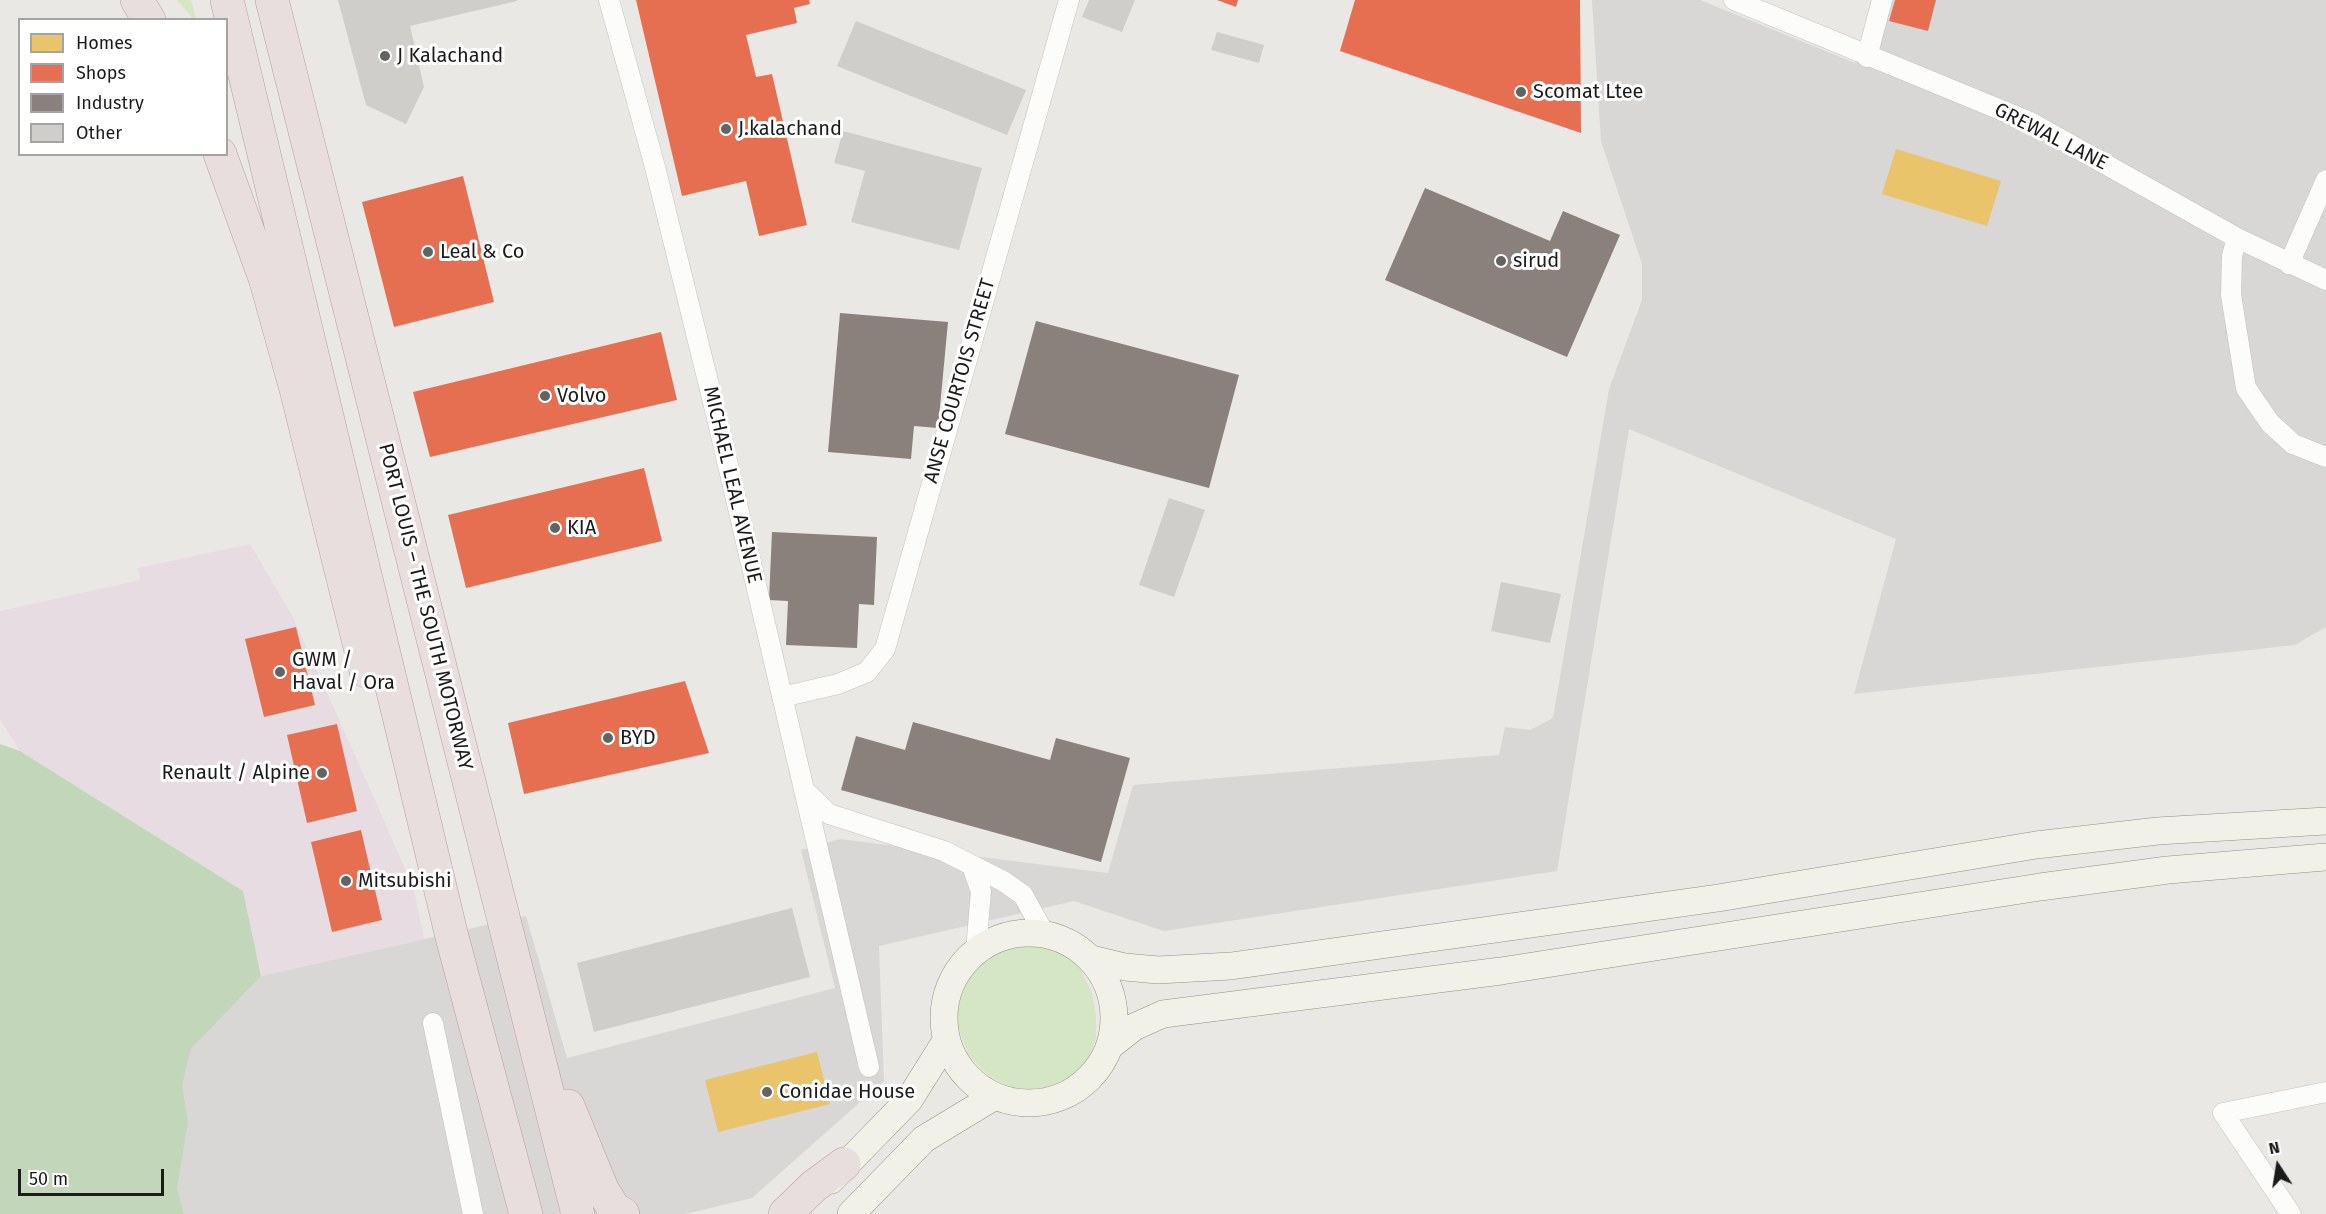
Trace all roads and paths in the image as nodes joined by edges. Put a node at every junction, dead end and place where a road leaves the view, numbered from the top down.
1 (137, 0) edge
2 (208, 0) edge
3 (227, 0) edge
4 (272, 0) edge
5 (609, 0) edge
6 (1069, 0) edge
7 (1734, 0) edge
8 (1882, 0) edge
9 (148, 18) edge
10 (212, 18) edge
11 (1867, 57) junction
12 (228, 83) edge
13 (221, 156) edge
14 (2326, 180) edge
15 (2237, 238) junction
16 (289, 252) junction
17 (2289, 264) junction
18 (2326, 280) edge
19 (2326, 457) edge
20 (782, 697) junction
21 (807, 793) junction
22 (2326, 821) edge
23 (2326, 857) edge
24 (972, 866) junction
25 (1044, 933) junction
26 (452, 937) junction
27 (976, 950) junction
28 (1092, 959) junction
29 (525, 1002) junction
30 (433, 1023) dead end
31 (946, 1041) junction
32 (1110, 1046) junction
33 (869, 1067) dead end
34 (2326, 1092) edge
35 (995, 1096) junction
36 (844, 1164) junction
37 (473, 1214) edge
38 (526, 1214) edge
39 (578, 1214) edge
40 (623, 1214) edge
41 (785, 1214) edge
42 (804, 1214) edge
43 (851, 1214) edge
44 (2291, 1214) edge

1 - 9 highway
2 - 10 highway
3 - 16 highway
4 - 29 highway, PORT LOUIS – THE SOUTH MOTORWAY
5 - 20 street, MICHAEL LEAL AVENUE
6 - 20 street, ANSE COURTOIS STREET
7 - 11 street, GREWAL LANE
8 - 11 street
11 - 15 street, GREWAL LANE
12 - 16 highway
13 - 26 highway
14 - 17 street
15 - 17 street, GREWAL LANE
15 - 19 street
16 - 26 highway
17 - 18 street, GREWAL LANE
20 - 21 street, MICHAEL LEAL AVENUE
21 - 24 street
21 - 33 street, MICHAEL LEAL AVENUE
22 - 28 street
23 - 32 street
24 - 25 street
24 - 27 street
25 - 27 street
25 - 28 street
26 - 38 highway
27 - 31 street
28 - 32 street
29 - 39 highway, PORT LOUIS – THE SOUTH MOTORWAY
29 - 40 highway
30 - 37 street
31 - 35 street
31 - 36 street
32 - 35 street
34 - 44 street
35 - 43 street
36 - 41 highway
36 - 42 street

